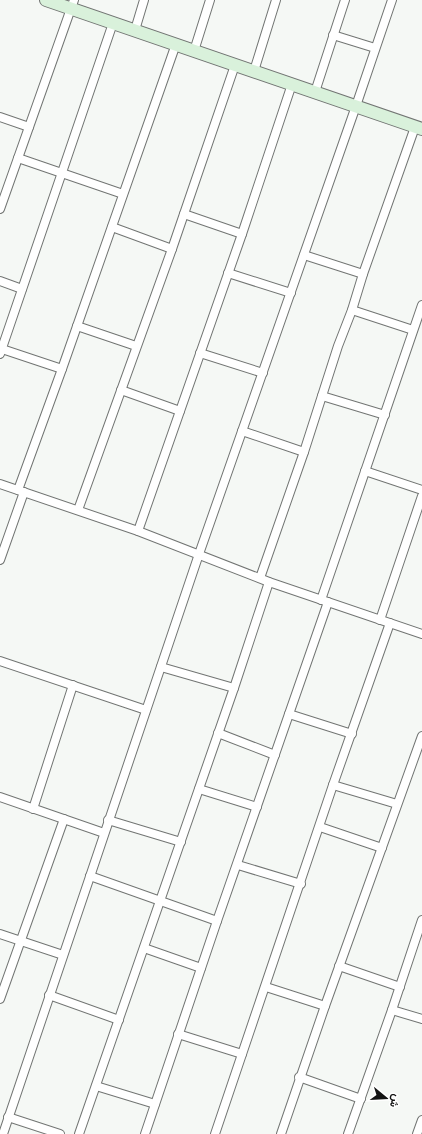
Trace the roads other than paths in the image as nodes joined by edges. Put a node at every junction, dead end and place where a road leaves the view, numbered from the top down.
1 (46, 0) edge
2 (144, 0) edge
3 (210, 0) edge
4 (276, 0) edge
5 (345, 0) edge
6 (392, 0) edge
7 (73, 4) edge
8 (113, 23) junction
9 (135, 30) junction
10 (333, 35) junction
11 (176, 44) junction
12 (375, 48) junction
13 (194, 50) junction
14 (235, 65) junction
15 (254, 71) junction
16 (292, 84) junction
17 (315, 92) junction
18 (356, 106) junction
19 (0, 117) edge
20 (29, 127) junction
21 (419, 128) edge
22 (18, 158) junction
23 (62, 172) junction
24 (123, 194) junction
25 (0, 209) edge
26 (184, 214) junction
27 (112, 227) junction
28 (242, 234) junction
29 (172, 249) junction
30 (304, 255) junction
31 (228, 273) junction
32 (363, 274) junction
33 (0, 281) edge
34 (22, 289) junction
35 (291, 293) junction
36 (422, 305) edge
37 (352, 310) junction
38 (77, 326) junction
39 (413, 330) junction
40 (2, 339) edge
41 (136, 346) junction
42 (1, 351) edge
43 (200, 353) junction
44 (62, 369) junction
45 (263, 372) junction
46 (121, 390) junction
47 (322, 396) junction
48 (180, 411) junction
49 (385, 415) junction
50 (242, 431) junction
51 (304, 452) junction
52 (365, 471) junction
53 (0, 484) edge
54 (422, 490) edge
55 (21, 491) junction
56 (422, 496) edge
57 (78, 510) junction
58 (138, 531) junction
59 (199, 554) junction
60 (0, 560) edge
61 (260, 578) junction
62 (269, 582) junction
63 (324, 601) junction
64 (380, 620) junction
65 (390, 623) junction
66 (422, 634) edge
67 (0, 661) edge
68 (160, 667) junction
69 (73, 685) junction
70 (234, 688) junction
71 (146, 710) junction
72 (289, 714) junction
73 (218, 733) junction
74 (352, 734) junction
75 (422, 736) edge
76 (275, 755) junction
77 (413, 763) junction
78 (422, 766) edge
79 (334, 785) junction
80 (199, 789) junction
81 (0, 798) edge
82 (397, 804) junction
83 (258, 807) junction
84 (33, 809) junction
85 (64, 819) junction
86 (108, 820) junction
87 (320, 827) junction
88 (104, 833) junction
89 (181, 842) junction
90 (382, 848) junction
91 (238, 864) junction
92 (90, 876) junction
93 (301, 884) junction
94 (161, 902) junction
95 (422, 920) edge
96 (217, 921) junction
97 (0, 934) edge
98 (20, 941) junction
99 (144, 948) junction
100 (63, 955) junction
101 (339, 966) junction
102 (201, 968) junction
103 (266, 987) junction
104 (400, 987) junction
105 (49, 995) junction
106 (0, 999) edge
107 (325, 1006) junction
108 (392, 1010) junction
109 (422, 1019) edge
110 (119, 1020) junction
111 (178, 1034) junction
112 (242, 1054) junction
113 (300, 1077) junction
114 (96, 1086) junction
115 (360, 1099) junction
116 (155, 1104) junction
117 (8, 1117) junction
118 (422, 1121) edge
119 (2, 1133) edge
120 (60, 1134) edge
121 (79, 1134) edge
122 (145, 1134) edge
123 (215, 1134) edge
124 (281, 1134) edge
125 (348, 1134) edge
126 (417, 1134) edge

1 - 7 street
2 - 9 street
3 - 13 street
4 - 15 street
5 - 10 street
6 - 12 street
7 - 8 street
7 - 20 street
8 - 9 street
8 - 23 street
9 - 11 street
10 - 12 street
10 - 17 street
11 - 13 street
11 - 24 street
12 - 18 street
13 - 14 street
14 - 15 street
14 - 26 street
15 - 16 street
16 - 17 street
16 - 28 street
17 - 18 street
18 - 21 street
18 - 30 street
19 - 20 street
20 - 22 street
21 - 32 street
22 - 23 street
22 - 25 street
23 - 24 street
23 - 34 street
24 - 27 street
26 - 28 street
26 - 29 street
27 - 29 street
27 - 38 street
28 - 31 street
29 - 41 street
30 - 32 street
30 - 35 street
31 - 35 street
31 - 43 street
32 - 37 street
33 - 34 street
34 - 40 street
35 - 45 street
36 - 39 street
37 - 39 street
37 - 47 street
38 - 41 street
38 - 44 street
39 - 49 street
40 - 42 street
41 - 46 street
42 - 44 street
43 - 45 street
43 - 48 street
44 - 55 street
45 - 50 street
46 - 48 street
46 - 57 street
47 - 49 street
47 - 51 street
48 - 58 street
49 - 52 street
50 - 51 street
50 - 59 street
51 - 61 street
52 - 54 street
52 - 63 street
53 - 55 street
55 - 57 street
55 - 60 street
56 - 64 street
57 - 58 street
58 - 59 street
59 - 61 street
59 - 68 street
61 - 62 street
62 - 63 street
62 - 70 street
63 - 64 street
63 - 72 street
64 - 65 street
65 - 66 street
65 - 74 street
67 - 69 street
68 - 70 street
68 - 71 street
69 - 71 street
69 - 84 street
70 - 73 street
71 - 86 street
72 - 74 street
72 - 76 street
73 - 76 street
73 - 80 street
74 - 79 street
75 - 77 street
76 - 83 street
77 - 78 street
77 - 82 street
79 - 82 street
79 - 87 street
80 - 83 street
80 - 89 street
81 - 84 street
82 - 90 street
83 - 91 street
84 - 85 street
85 - 88 street
85 - 98 street
86 - 88 street
86 - 89 street
87 - 90 street
87 - 93 street
88 - 92 street
89 - 94 street
90 - 101 street
91 - 93 street
91 - 96 street
92 - 94 street
92 - 100 street
93 - 103 street
94 - 96 street
94 - 99 street
95 - 104 street
96 - 102 street
97 - 98 street
98 - 100 street
98 - 106 street
99 - 102 street
99 - 110 street
100 - 105 street
101 - 104 street
101 - 107 street
102 - 111 street
103 - 107 street
103 - 112 street
104 - 108 street
105 - 110 street
105 - 117 street
107 - 113 street
108 - 109 street
108 - 115 street
110 - 114 street
111 - 112 street
111 - 116 street
112 - 123 street
113 - 115 street
113 - 124 street
114 - 116 street
114 - 121 street
115 - 125 street
116 - 122 street
117 - 119 street
117 - 120 street
118 - 126 street

